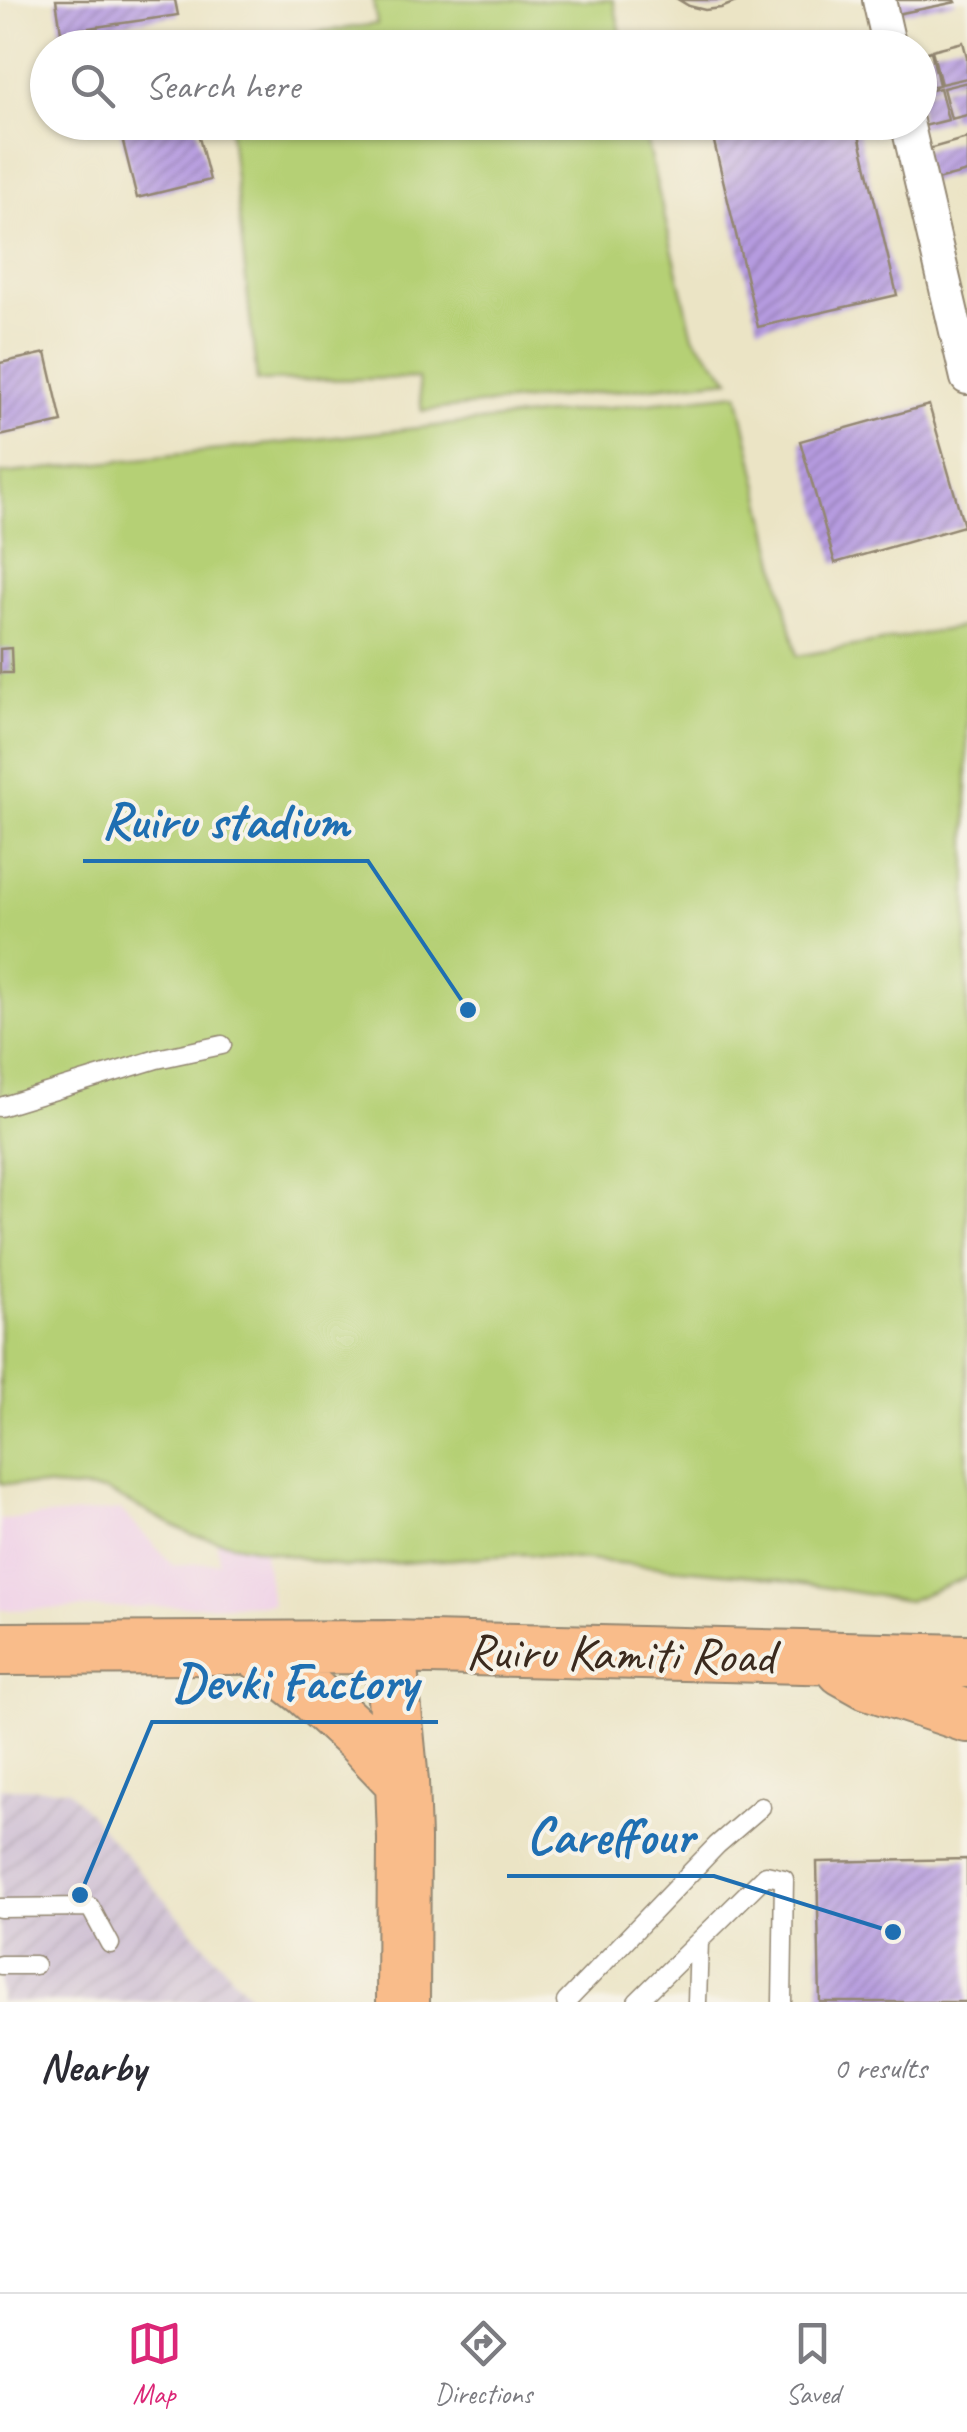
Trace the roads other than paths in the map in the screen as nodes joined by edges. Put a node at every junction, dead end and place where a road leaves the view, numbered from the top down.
1 (879, 0) edge
2 (886, 30) edge
3 (911, 140) edge
4 (967, 378) edge
5 (222, 1045) dead end
6 (0, 1107) edge
7 (389, 1647) junction
8 (0, 1649) edge
9 (254, 1649) junction
10 (819, 1657) junction
11 (967, 1660) edge
12 (967, 1716) edge
13 (402, 1782) junction
14 (761, 1807) dead end
15 (0, 1908) edge
16 (699, 1941) junction
17 (110, 1944) dead end
18 (35, 1965) dead end
19 (0, 1966) edge
20 (404, 2002) edge
21 (566, 2002) edge
22 (637, 2002) edge
23 (697, 2002) edge
24 (782, 2002) edge

1 - 2 street
3 - 4 street
5 - 6 lane
7 - 9 main road, Ruiru Kamiti Road
7 - 10 main road, Ruiru Kamiti Road
7 - 13 main road
8 - 9 main road, Ruiru Kamiti Road
9 - 13 main road
10 - 11 main road, Ruiru Kamiti Road
10 - 12 main road
13 - 20 main road
14 - 21 lane
15 - 17 lane
16 - 22 lane
16 - 23 lane
16 - 24 lane
18 - 19 lane

